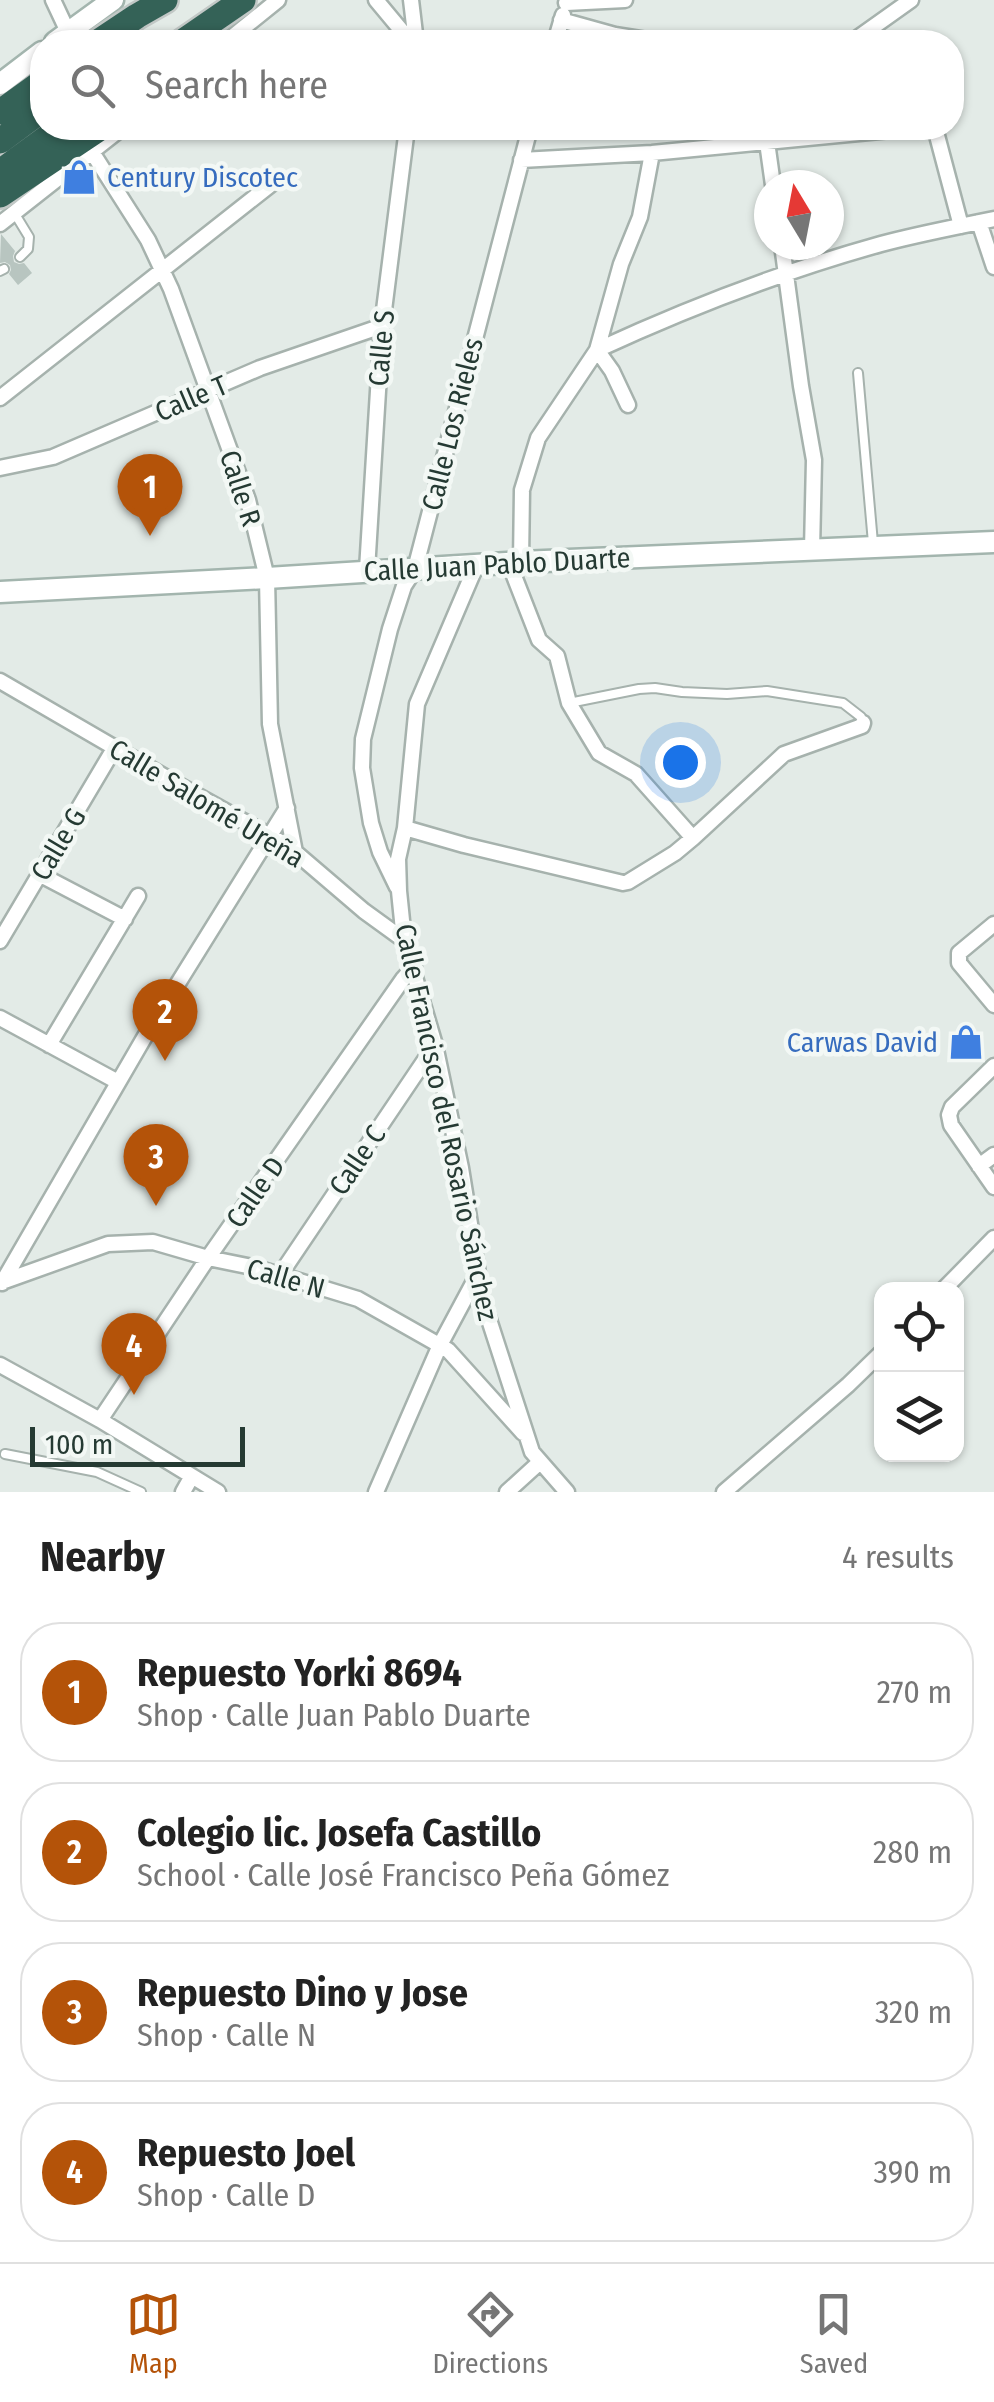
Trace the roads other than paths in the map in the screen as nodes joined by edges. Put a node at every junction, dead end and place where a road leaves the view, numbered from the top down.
1 (53, 0) edge
2 (112, 0) edge
3 (165, 0) edge
4 (179, 0) edge
5 (244, 0) edge
6 (278, 0) edge
7 (376, 0) edge
8 (411, 0) edge
9 (624, 0) edge
10 (911, 0) edge
11 (566, 2) edge
12 (561, 20) junction
13 (60, 30) edge
14 (71, 30) edge
15 (116, 30) edge
16 (142, 30) edge
17 (202, 30) edge
18 (241, 30) edge
19 (402, 30) edge
20 (412, 30) edge
21 (558, 30) edge
22 (598, 30) edge
23 (869, 30) edge
24 (30, 61) edge
25 (0, 84) edge
26 (30, 91) edge
27 (0, 112) edge
28 (30, 119) edge
29 (44, 140) edge
30 (85, 140) edge
31 (107, 140) edge
32 (405, 140) edge
33 (527, 140) edge
34 (771, 140) edge
35 (938, 140) edge
36 (0, 141) edge
37 (767, 142) junction
38 (92, 152) junction
39 (652, 153) junction
40 (521, 160) junction
41 (772, 170) edge
42 (0, 172) edge
43 (274, 182) dead end
44 (7, 204) edge
45 (986, 220) edge
46 (0, 224) edge
47 (961, 226) junction
48 (20, 257) dead end
49 (784, 260) edge
50 (994, 267) edge
51 (163, 271) junction
52 (787, 275) junction
53 (382, 326) junction
54 (598, 350) junction
55 (858, 373) dead end
56 (208, 392) junction
57 (0, 398) edge
58 (628, 406) dead end
59 (0, 468) edge
60 (994, 542) edge
61 (873, 547) junction
62 (812, 550) junction
63 (515, 562) junction
64 (476, 566) junction
65 (415, 569) junction
66 (368, 570) junction
67 (268, 578) junction
68 (0, 592) edge
69 (0, 681) edge
70 (569, 703) junction
71 (863, 723) joint
72 (115, 747) junction
73 (287, 808) junction
74 (404, 828) junction
75 (269, 835) junction
76 (693, 838) junction
77 (295, 852) junction
78 (40, 874) junction
79 (399, 890) junction
80 (138, 896) dead end
81 (124, 919) junction
82 (994, 924) edge
83 (404, 940) junction
84 (0, 941) edge
85 (414, 968) junction
86 (994, 1005) edge
87 (0, 1018) edge
88 (50, 1045) junction
89 (435, 1045) junction
90 (994, 1066) edge
91 (118, 1082) junction
92 (994, 1155) edge
93 (980, 1166) junction
94 (994, 1187) edge
95 (994, 1238) edge
96 (208, 1258) junction
97 (478, 1274) junction
98 (280, 1276) junction
99 (951, 1282) edge
100 (1, 1284) edge
101 (440, 1346) junction
102 (874, 1360) edge
103 (0, 1365) edge
104 (100, 1420) junction
105 (527, 1437) junction
106 (5, 1454) dead end
107 (540, 1462) junction
108 (192, 1476) junction
109 (142, 1492) edge
110 (183, 1492) edge
111 (218, 1492) edge
112 (376, 1492) edge
113 (507, 1492) edge
114 (567, 1492) edge
115 (724, 1492) edge

1 - 13 street
2 - 14 street
3 - 15 highway
4 - 16 highway
5 - 17 highway
6 - 18 street
7 - 19 street
8 - 20 street
9 - 11 street
10 - 23 street
11 - 12 street
12 - 21 street
12 - 22 street
24 - 25 street
26 - 27 highway
28 - 36 highway
29 - 42 highway
30 - 44 highway
31 - 38 street
32 - 53 street, Calle S
33 - 40 street, Calle Los Rieles
34 - 37 street
35 - 47 street
37 - 39 street
37 - 41 street
38 - 44 street
38 - 51 street, Calle R
39 - 40 street
39 - 54 street
40 - 65 street, Calle Los Rieles
43 - 51 street
44 - 46 street
44 - 48 lane
45 - 47 street
45 - 50 street
47 - 52 street
49 - 52 street
51 - 56 street, Calle R
51 - 57 street
52 - 54 street
52 - 62 street
53 - 56 street, Calle T
53 - 66 street, Calle S
54 - 58 street
54 - 63 street
55 - 61 lane
56 - 59 street, Calle T
56 - 67 street, Calle R
60 - 61 street, Calle Juan Pablo Duarte
61 - 62 street, Calle Juan Pablo Duarte
62 - 63 street, Calle Juan Pablo Duarte
63 - 64 street, Calle Juan Pablo Duarte
63 - 70 street
64 - 65 street, Calle Juan Pablo Duarte
64 - 74 street, Calle Francisco del Rosario Sánchez
65 - 66 street, Calle Juan Pablo Duarte
65 - 79 street, Calle Los Rieles
66 - 67 street, Calle Juan Pablo Duarte
67 - 68 street, Calle Juan Pablo Duarte
67 - 73 street, Calle R
69 - 72 street, Calle Salomé Ureña
70 - 71 lane
70 - 76 street
71 - 76 street
72 - 75 street, Calle Salomé Ureña
72 - 78 street, Calle G
73 - 75 street
73 - 77 street, Calle R
74 - 76 street
74 - 79 street, Calle Francisco del Rosario Sánchez
75 - 77 street, Calle Salomé Ureña
75 - 91 street
77 - 83 street, Calle Salomé Ureña
78 - 81 street
78 - 84 street, Calle G
79 - 83 street, Calle Francisco del Rosario Sánchez
80 - 81 street
81 - 88 street
82 - 86 street
83 - 85 street, Calle Francisco del Rosario Sánchez
85 - 89 street, Calle Francisco del Rosario Sánchez
85 - 96 street, Calle D
87 - 88 street
88 - 91 street
89 - 97 street, Calle Francisco del Rosario Sánchez
89 - 98 street, Calle C
90 - 93 street
91 - 100 street
92 - 93 street
93 - 94 street
95 - 99 street
96 - 98 street, Calle N
96 - 100 street, Calle N
96 - 104 street, Calle D
97 - 101 street
97 - 105 street, Calle Francisco del Rosario Sánchez
98 - 101 street, Calle N
101 - 105 street, Calle N
101 - 112 street
102 - 115 street
103 - 104 street
104 - 108 street
105 - 107 street, Calle Francisco del Rosario Sánchez
106 - 109 lane
107 - 113 street
107 - 114 street, Calle Francisco del Rosario Sánchez
108 - 110 street
108 - 111 street

